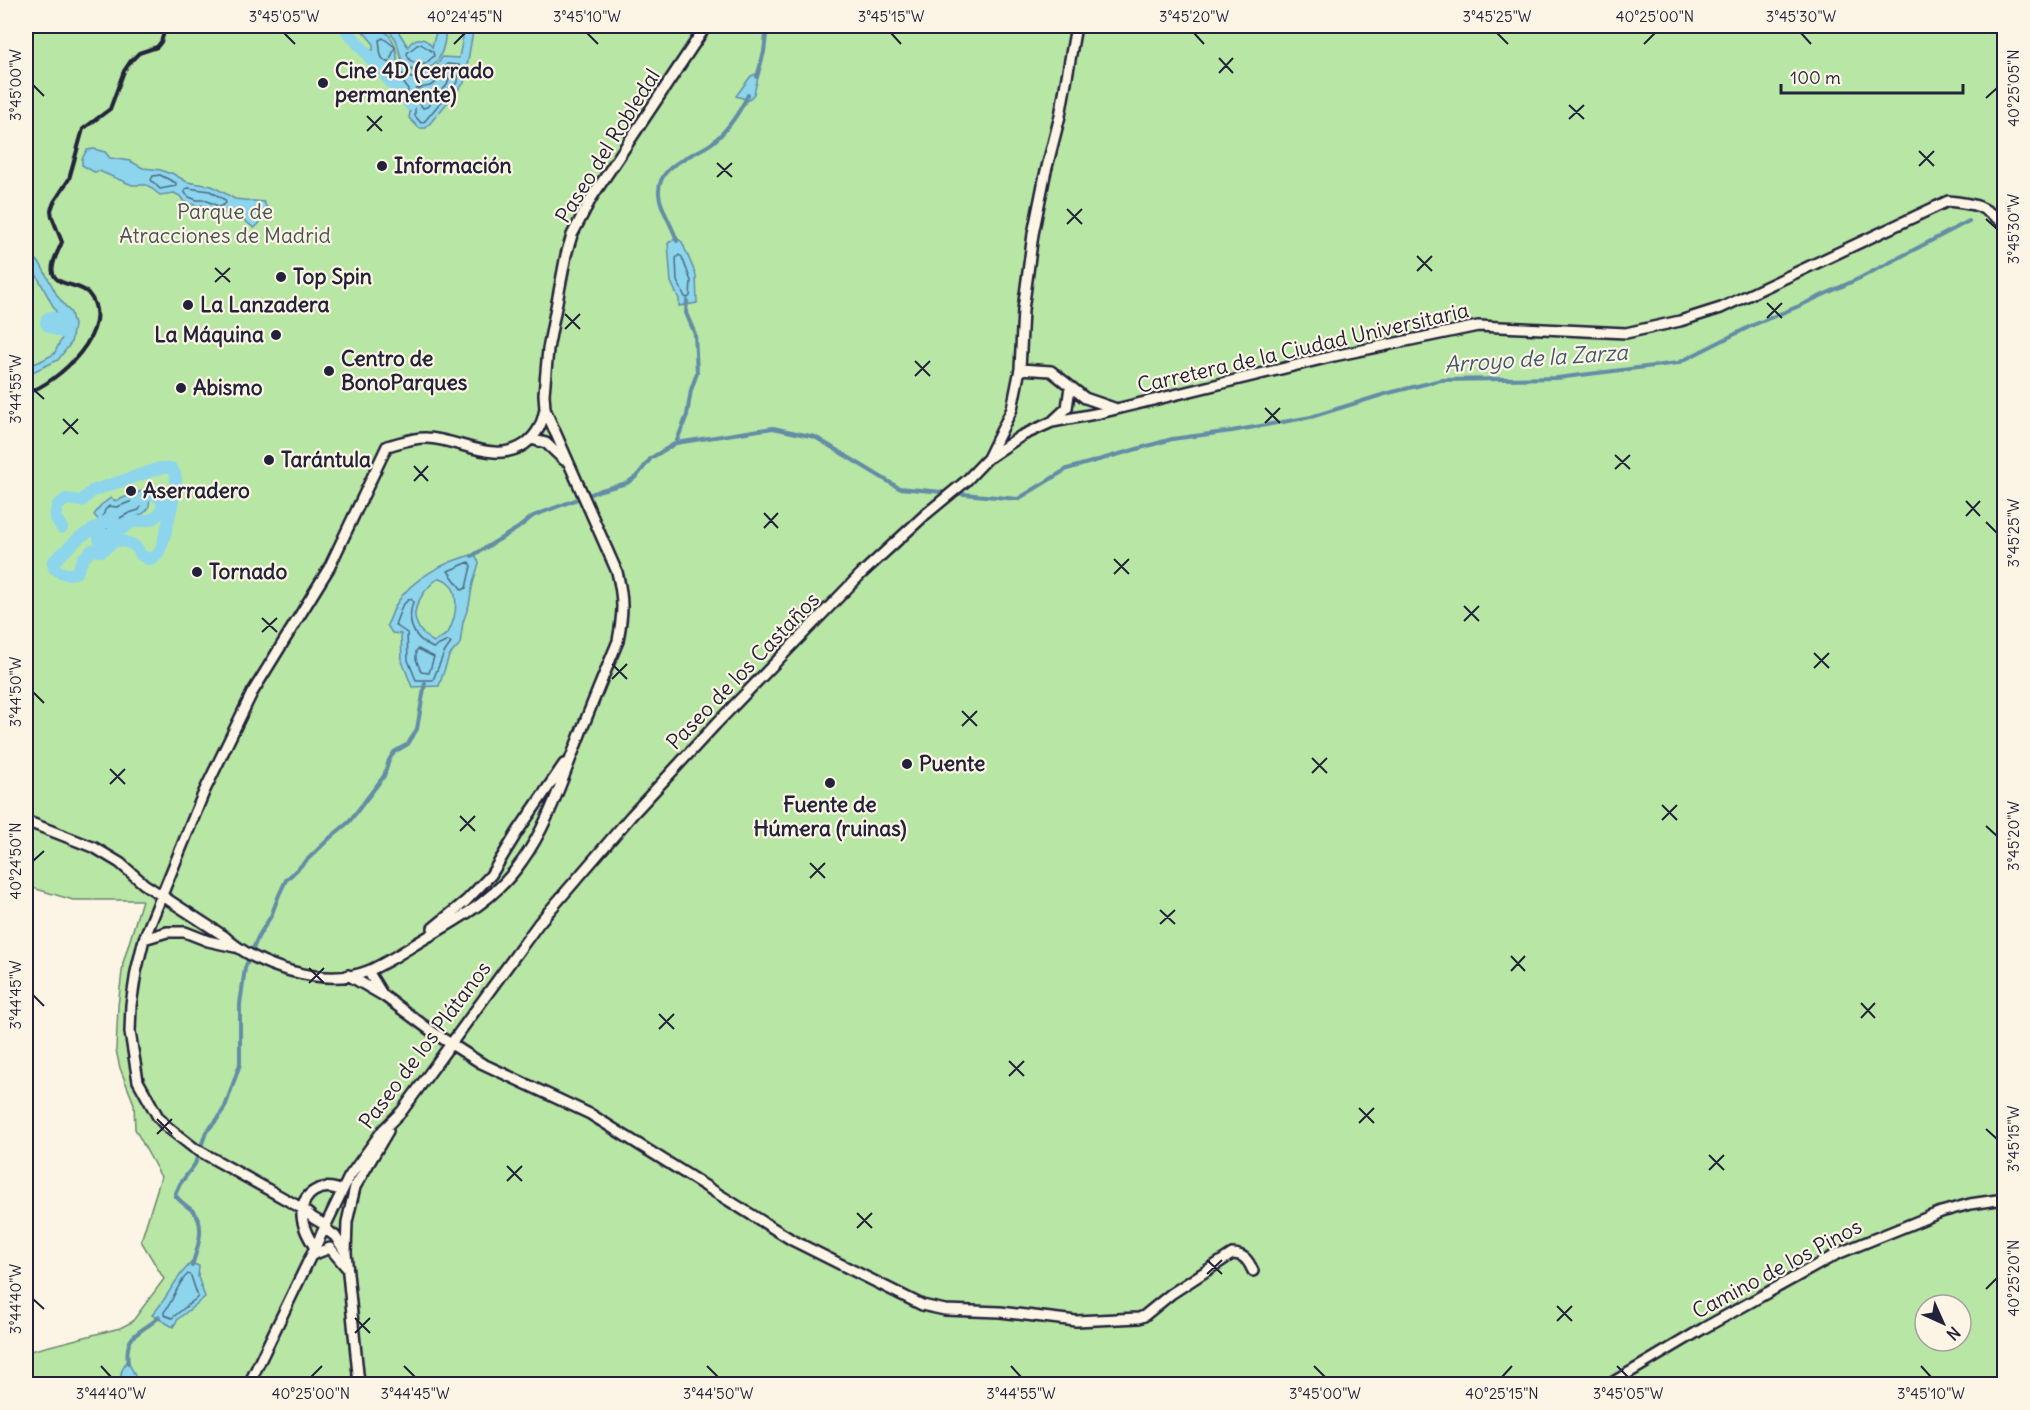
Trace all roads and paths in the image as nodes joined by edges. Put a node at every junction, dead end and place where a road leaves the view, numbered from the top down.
1 (706, 26) edge
2 (1076, 26) edge
3 (2004, 224) edge
4 (1020, 369) junction
5 (1070, 387) junction
6 (544, 409) junction
7 (1116, 409) junction
8 (1052, 422) junction
9 (531, 439) junction
10 (988, 458) junction
11 (570, 466) junction
12 (573, 751) junction
13 (26, 821) edge
14 (161, 896) junction
15 (539, 923) joint
16 (144, 939) junction
17 (405, 949) junction
18 (240, 950) junction
19 (368, 971) junction
20 (348, 975) junction
21 (384, 996) junction
22 (451, 1044) junction
23 (402, 1111) junction
24 (342, 1191) junction
25 (2004, 1199) edge
26 (303, 1209) junction
27 (325, 1226) junction
28 (313, 1252) junction
29 (346, 1252) junction
30 (348, 1269) junction
31 (1253, 1271) dead end
32 (249, 1384) edge
33 (359, 1384) edge
34 (1611, 1384) edge

1 - 6 street, Paseo del Robledal
2 - 4 street
3 - 7 street, Carretera de la Ciudad Universitaria
4 - 5 street
4 - 10 street
5 - 7 street
5 - 8 street
6 - 9 street
6 - 11 street, Paseo del Robledal
7 - 8 street, Carretera de la Ciudad Universitaria
8 - 10 street, Carretera de la Ciudad Universitaria
9 - 11 street, Paseo del Robledal
9 - 14 street
10 - 15 street, Paseo de los Castaños
11 - 12 street, Paseo del Robledal
12 - 17 street, Paseo del Robledal
12 - 17 street, Paseo del Robledal
13 - 14 street, Paseo del Robledal
14 - 16 street
14 - 18 street, Paseo del Robledal
15 - 22 street, Paseo de los Plátanos
16 - 18 street, Paseo del Robledal
16 - 26 street
17 - 19 street, Paseo del Robledal
18 - 20 street, Paseo del Robledal
19 - 20 street, Paseo del Robledal
19 - 21 street
20 - 21 street
21 - 22 street
22 - 23 street, Paseo de los Plátanos
22 - 31 street
23 - 24 street, Paseo de los Plátanos
23 - 29 street
24 - 26 street
24 - 27 street
25 - 34 street, Camino de los Pinos
26 - 27 street
26 - 28 street
27 - 28 street
27 - 29 street
28 - 30 street
28 - 32 street
29 - 30 street
30 - 33 street

